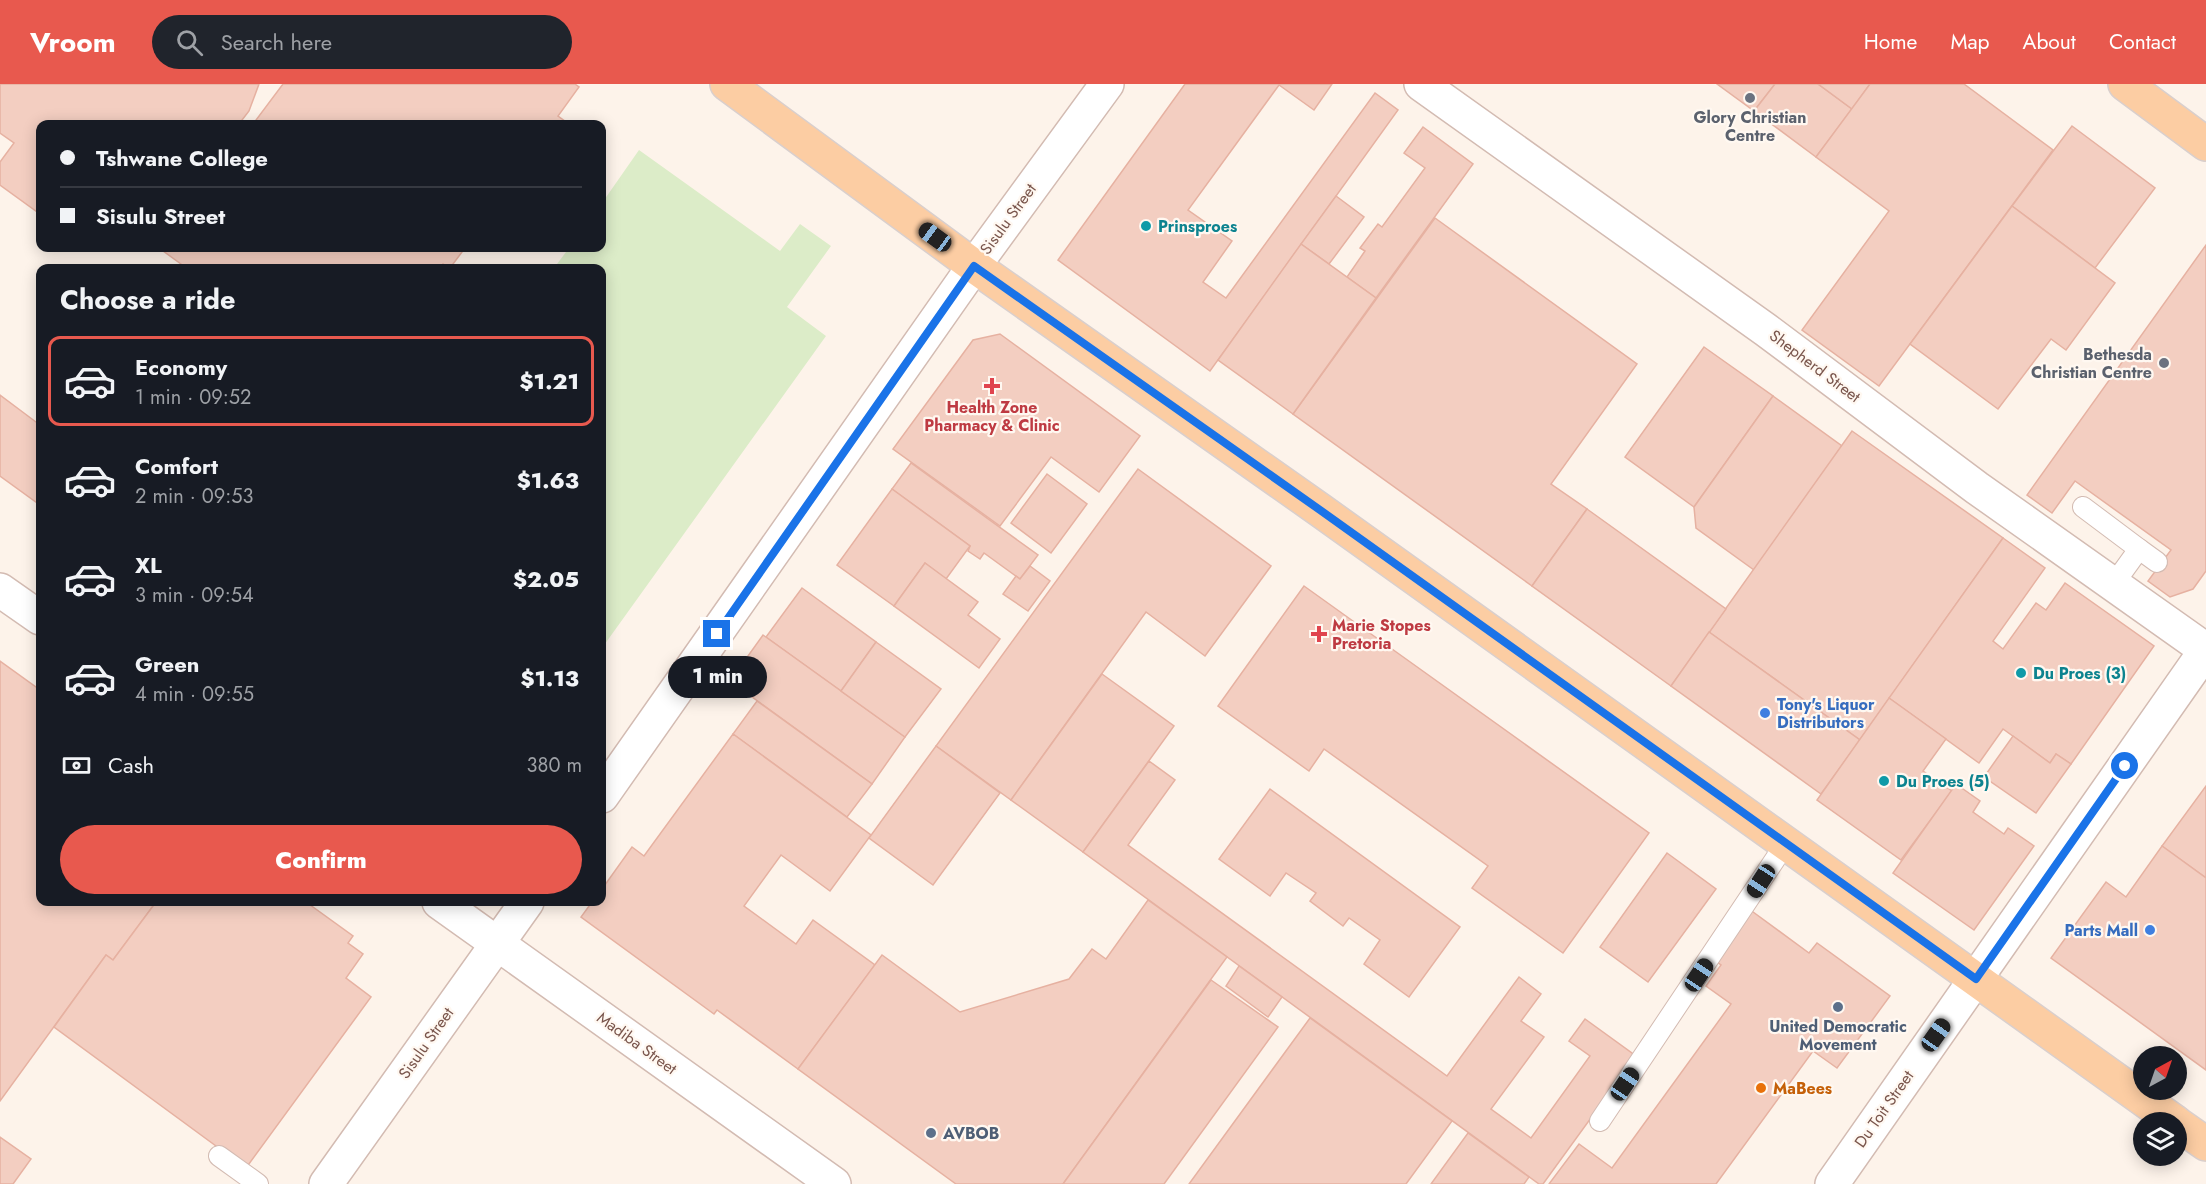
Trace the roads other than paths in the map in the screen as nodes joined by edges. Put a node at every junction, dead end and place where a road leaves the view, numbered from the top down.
1 (727, 84) edge
2 (1107, 84) edge
3 (1421, 84) edge
4 (2132, 89) edge
5 (2206, 125) edge
6 (2206, 144) edge
7 (974, 266) junction
8 (2083, 507) dead end
9 (2139, 549) junction
10 (2157, 562) dead end
11 (2113, 585) junction
12 (0, 590) edge
13 (36, 615) edge
14 (2206, 651) edge
15 (606, 790) edge
16 (1786, 843) junction
17 (445, 906) edge
18 (524, 906) edge
19 (497, 943) junction
20 (1976, 979) junction
21 (2162, 1112) edge
22 (1600, 1121) dead end
23 (2187, 1130) edge
24 (2206, 1144) edge
25 (219, 1156) dead end
26 (258, 1184) edge
27 (326, 1184) edge
28 (834, 1184) edge
29 (1832, 1184) edge

1 - 7 main road
2 - 7 street, Sisulu Street
3 - 11 street, Shepherd Street
4 - 5 main road
4 - 6 main road
7 - 15 street, Sisulu Street
7 - 16 main road
8 - 9 lane
9 - 10 lane
9 - 11 lane
11 - 14 street, Shepherd Street
12 - 13 street
14 - 20 street, Du Toit Street
16 - 20 main road
16 - 22 lane
17 - 19 street, Madiba Street
18 - 19 street, Sisulu Street
19 - 27 street, Sisulu Street
19 - 28 street, Madiba Street
20 - 21 main road
20 - 29 street, Du Toit Street
23 - 24 main road
25 - 26 lane

